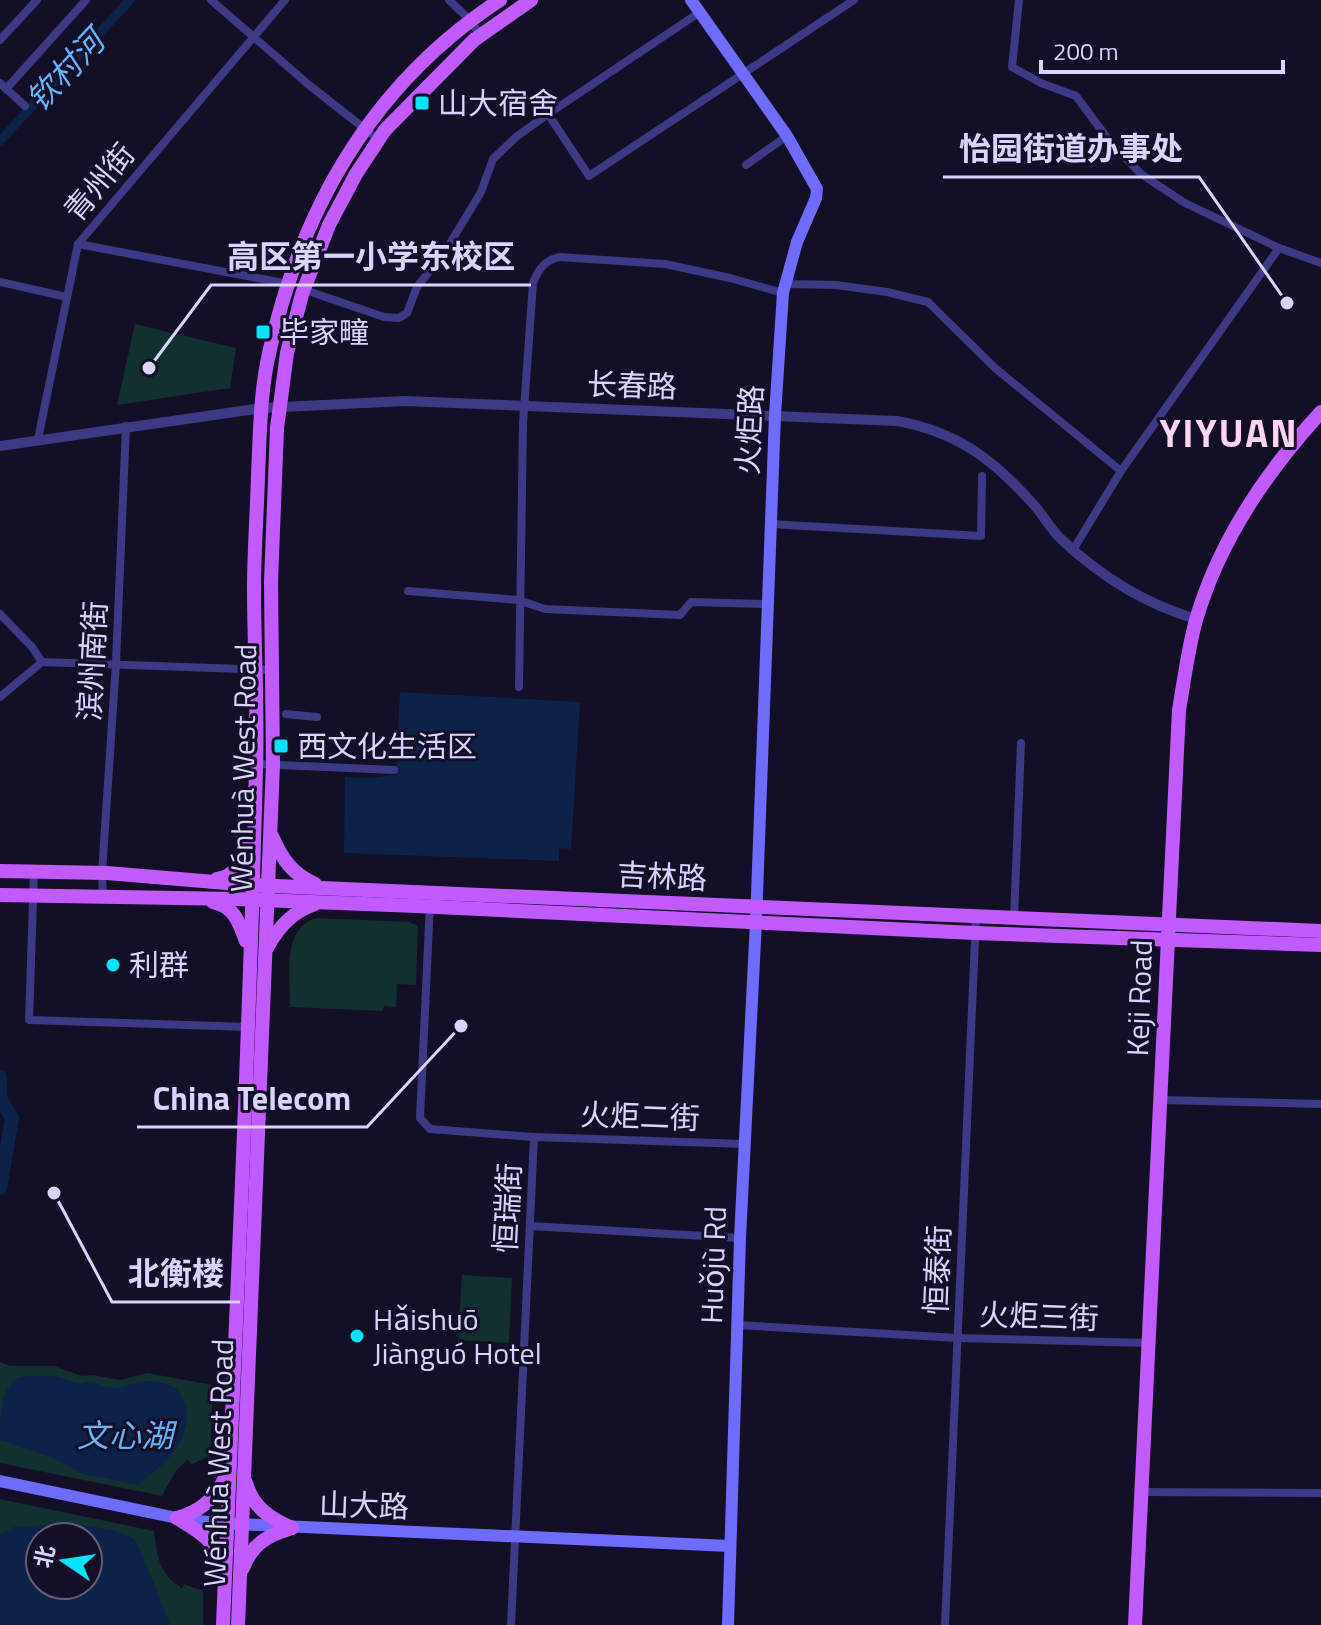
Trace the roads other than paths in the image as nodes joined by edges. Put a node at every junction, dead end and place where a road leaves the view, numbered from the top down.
1 (37, 0) edge
2 (86, 0) edge
3 (211, 0) edge
4 (285, 0) edge
5 (449, 0) edge
6 (500, 0) edge
7 (531, 0) edge
8 (691, 0) edge
9 (854, 0) edge
10 (1019, 0) edge
11 (700, 12) junction
12 (470, 20) junction
13 (480, 35) junction
14 (254, 37) junction
15 (0, 40) edge
16 (745, 73) junction
17 (3, 86) edge
18 (25, 106) dead end
19 (548, 114) junction
20 (364, 129) junction
21 (787, 136) junction
22 (379, 140) junction
23 (746, 165) dead end
24 (78, 244) junction
25 (1279, 248) junction
26 (1321, 263) edge
27 (0, 282) edge
28 (288, 284) junction
29 (304, 289) junction
30 (784, 289) junction
31 (67, 297) junction
32 (525, 405) junction
33 (262, 408) junction
34 (278, 408) junction
35 (1321, 412) edge
36 (775, 415) junction
37 (126, 426) junction
38 (38, 439) junction
39 (0, 446) edge
40 (1121, 471) junction
41 (982, 476) dead end
42 (770, 524) junction
43 (1073, 550) junction
44 (408, 591) dead end
45 (518, 600) junction
46 (767, 604) junction
47 (0, 614) edge
48 (1196, 619) junction
49 (42, 662) junction
50 (116, 663) junction
51 (255, 670) junction
52 (272, 670) junction
53 (519, 687) dead end
54 (0, 697) edge
55 (286, 714) dead end
56 (317, 717) dead end
57 (1021, 743) dead end
58 (257, 764) junction
59 (273, 764) junction
60 (394, 770) dead end
61 (270, 832) junction
62 (254, 833) junction
63 (0, 871) edge
64 (34, 872) junction
65 (102, 873) junction
66 (207, 881) junction
67 (251, 892) junction
68 (267, 893) junction
69 (0, 895) edge
70 (321, 895) junction
71 (34, 897) junction
72 (103, 898) junction
73 (204, 900) junction
74 (430, 900) junction
75 (756, 914) junction
76 (976, 917) junction
77 (1014, 919) junction
78 (1321, 931) edge
79 (1168, 932) junction
80 (975, 933) junction
81 (1321, 945) edge
82 (249, 950) junction
83 (265, 952) junction
84 (254, 1028) junction
85 (1161, 1100) junction
86 (1321, 1104) edge
87 (534, 1137) junction
88 (744, 1144) junction
89 (530, 1226) junction
90 (740, 1238) junction
91 (737, 1325) junction
92 (958, 1338) junction
93 (1148, 1343) junction
94 (237, 1467) junction
95 (0, 1481) edge
96 (1142, 1492) junction
97 (1321, 1493) edge
98 (177, 1518) junction
99 (234, 1525) junction
100 (292, 1528) junction
101 (515, 1537) junction
102 (730, 1546) junction
103 (232, 1590) junction
104 (223, 1625) edge
105 (238, 1625) edge
106 (511, 1625) edge
107 (728, 1625) edge
108 (945, 1625) edge
109 (1135, 1625) edge

1 - 15 street
2 - 17 street
3 - 14 street
4 - 14 street, 青州街
5 - 12 street
6 - 12 main road, Wénhuà West Road
7 - 13 main road, Wénhuà West Road
8 - 11 main road, 火炬路
9 - 16 street
10 - 25 street
11 - 16 main road, 火炬路
11 - 19 street
12 - 13 street
12 - 20 main road, Wénhuà West Road
13 - 22 main road, Wénhuà West Road
14 - 20 street
14 - 24 street, 青州街
16 - 19 street
16 - 21 main road, 火炬路
17 - 18 street
19 - 29 street
20 - 22 street
20 - 28 main road, Wénhuà West Road
21 - 23 street
21 - 30 main road, 火炬路
22 - 29 main road, Wénhuà West Road
24 - 28 street
24 - 31 street, 青州街
25 - 26 street
25 - 40 street
27 - 31 street
28 - 29 street
28 - 33 main road, Wénhuà West Road
29 - 34 main road, Wénhuà West Road
30 - 32 street
30 - 36 main road, 火炬路
30 - 40 street
31 - 38 street, 青州街
32 - 34 street, 长春路
32 - 36 street, 长春路
32 - 45 street
33 - 34 street, 长春路
33 - 37 street, 长春路
33 - 51 main road, Wénhuà West Road
34 - 52 main road, Wénhuà West Road
35 - 48 main road, Keji Road
36 - 42 main road, 火炬路
36 - 43 street, 长春路
37 - 38 street, 长春路
37 - 50 street, 滨州南街
38 - 39 street, 长春路
40 - 43 street
41 - 42 street
42 - 46 main road, 火炬路
43 - 48 street, 长春路
44 - 45 street
45 - 46 street
45 - 53 street
46 - 75 main road, 火炬路
47 - 49 street
48 - 79 main road, Keji Road
49 - 50 street
49 - 54 street
50 - 51 street
50 - 65 street, 滨州南街
51 - 52 street
51 - 58 main road, Wénhuà West Road
52 - 59 main road, Wénhuà West Road
55 - 56 street
57 - 77 street
58 - 59 street
58 - 62 main road, Wénhuà West Road
59 - 60 street
59 - 61 main road, Wénhuà West Road
61 - 68 main road, Wénhuà West Road
61 - 70 main road
62 - 66 main road
62 - 67 main road, Wénhuà West Road
63 - 64 main road, 吉林路
64 - 65 main road, 吉林路
64 - 71 street
65 - 66 main road, 吉林路
65 - 72 street, 滨州南街
66 - 67 main road, 吉林路
67 - 68 main road, 吉林路
67 - 73 main road, 吉林路
67 - 82 main road, Wénhuà West Road
68 - 70 main road, 吉林路
68 - 83 main road, Wénhuà West Road
69 - 71 main road, 吉林路
70 - 74 main road, 吉林路
70 - 83 main road
71 - 72 main road, 吉林路
71 - 84 street
72 - 73 main road, 吉林路
73 - 82 main road
74 - 75 main road, 吉林路
74 - 87 street, 恒瑞街
75 - 76 main road, 吉林路
75 - 80 main road, 吉林路
75 - 88 main road, Huǒjù Rd
76 - 77 main road, 吉林路
76 - 80 street, 恒泰街
77 - 79 main road, 吉林路
78 - 79 main road, 吉林路
79 - 80 main road, 吉林路
79 - 81 main road, 吉林路
79 - 85 main road, Keji Road
80 - 92 street, 恒泰街
82 - 84 main road, Wénhuà West Road
83 - 84 main road, Wénhuà West Road
84 - 94 main road, Wénhuà West Road
85 - 86 street
85 - 93 main road, Keji Road
87 - 88 street, 火炬二街
87 - 89 street, 恒瑞街
88 - 90 main road, Huǒjù Rd
89 - 90 street
89 - 101 street, 恒瑞街
90 - 91 main road, Huǒjù Rd
91 - 92 street, 火炬三街
91 - 102 main road, Huǒjù Rd
92 - 93 street, 火炬三街
92 - 108 street, 恒泰街
93 - 96 main road, Keji Road
94 - 98 main road
94 - 99 main road, Wénhuà West Road
94 - 100 main road
95 - 98 main road, 山大路
96 - 97 street
96 - 109 main road, Keji Road
98 - 99 main road, 山大路
98 - 103 main road
99 - 100 main road, 山大路
99 - 103 main road, Wénhuà West Road
100 - 101 main road, 山大路
100 - 103 main road
101 - 102 main road, 山大路
101 - 106 street, 恒瑞街
102 - 107 main road, Huǒjù Rd
103 - 104 main road, Wénhuà West Road
103 - 105 main road, Wénhuà West Road

